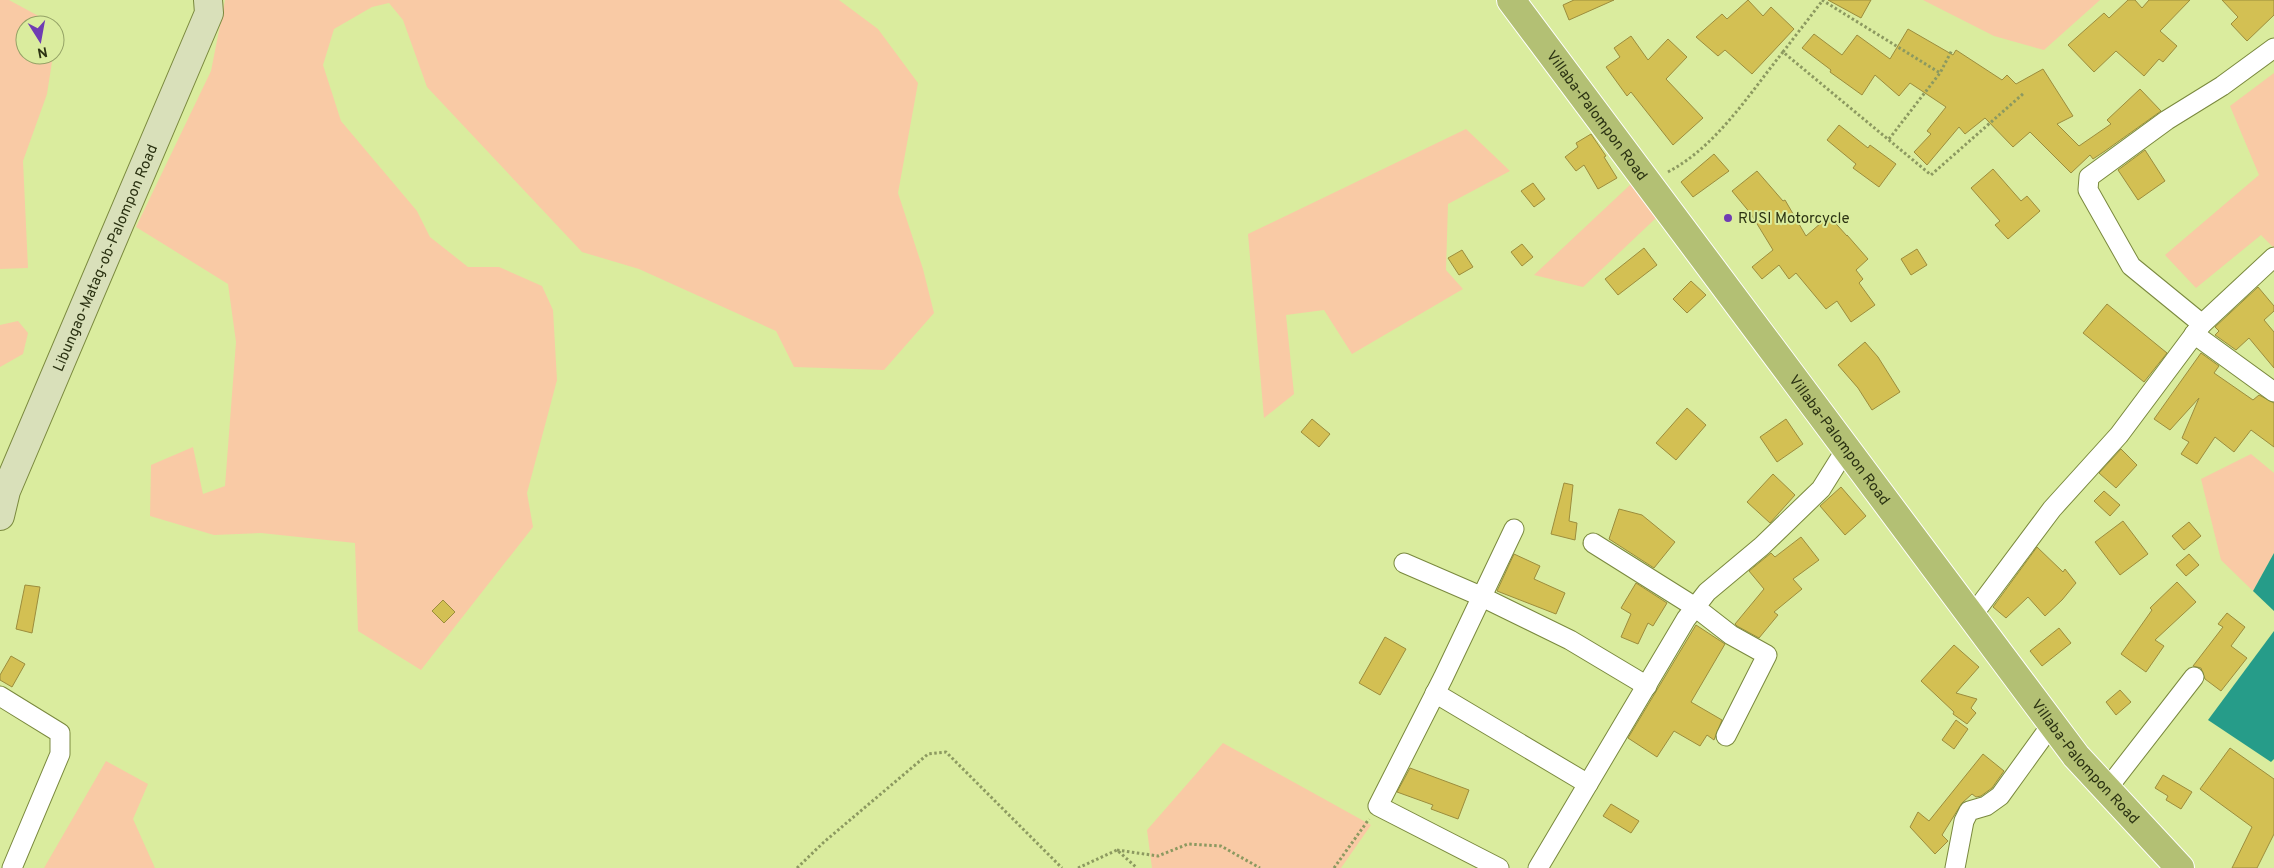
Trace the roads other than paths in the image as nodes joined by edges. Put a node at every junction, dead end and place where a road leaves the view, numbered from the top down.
1 (208, 0) edge
2 (1511, 0) edge
3 (2274, 48) edge
4 (2274, 257) edge
5 (2198, 329) junction
6 (2274, 392) edge
7 (1846, 449) junction
8 (0, 516) edge
9 (1514, 528) dead end
10 (1593, 543) dead end
11 (1404, 563) dead end
12 (1482, 597) junction
13 (1695, 607) junction
14 (1972, 616) junction
15 (2194, 676) dead end
16 (1646, 686) junction
17 (1435, 693) junction
18 (0, 696) edge
19 (2052, 724) junction
20 (1726, 736) dead end
21 (1588, 784) junction
22 (2107, 789) junction
23 (12, 868) edge
24 (1499, 868) edge
25 (1538, 868) edge
26 (1955, 868) edge
27 (2180, 868) edge

1 - 8 main road, Libungao-Matag-ob-Palompon Road
2 - 7 main road, Villaba-Palompon Road
3 - 5 street
4 - 5 street
5 - 6 street
5 - 14 street
7 - 13 street
7 - 14 main road, Villaba-Palompon Road
9 - 12 street
10 - 13 street
11 - 12 street
12 - 16 street
12 - 17 street
13 - 16 street
13 - 20 street
14 - 19 main road, Villaba-Palompon Road
15 - 22 street
16 - 21 street
17 - 21 street
17 - 24 street
18 - 23 street
19 - 22 main road, Villaba-Palompon Road
19 - 26 street
21 - 25 street
22 - 27 main road, Villaba-Palompon Road

